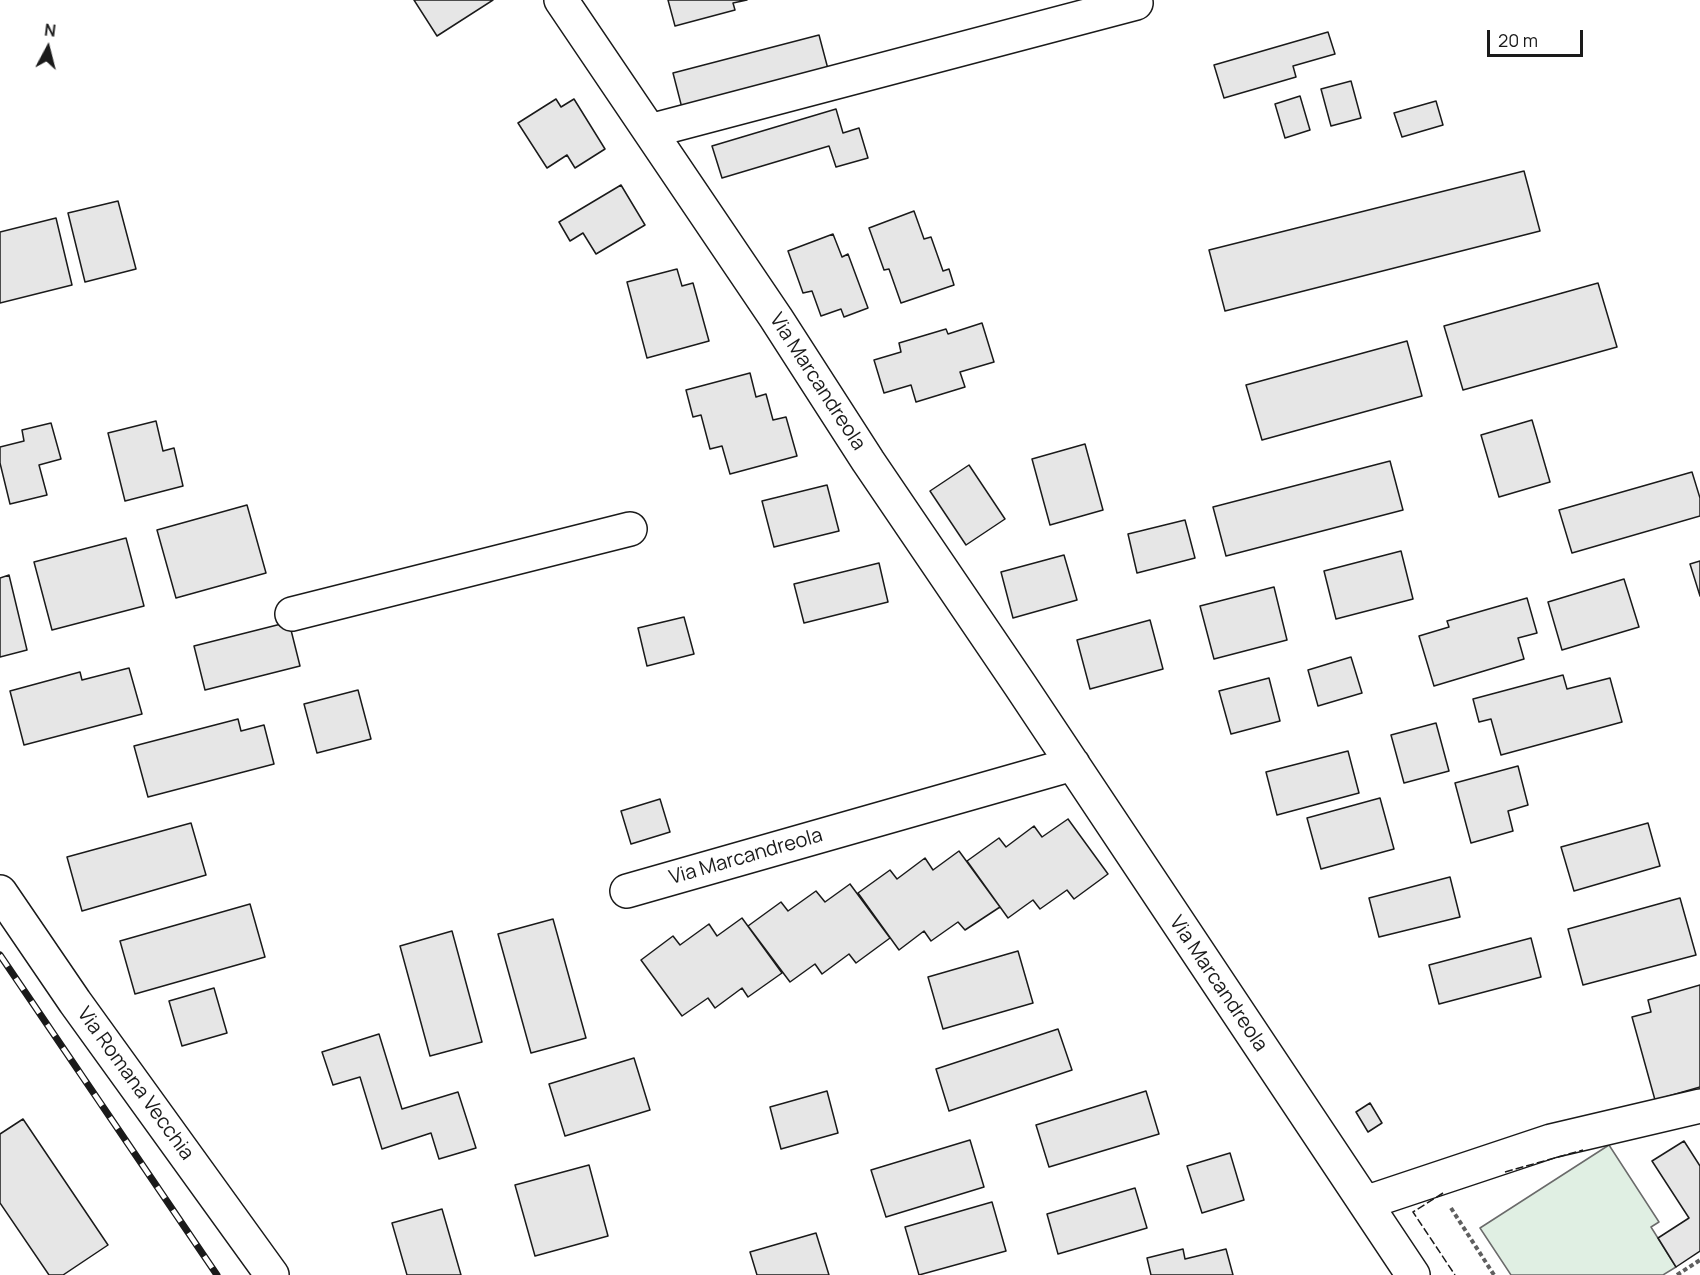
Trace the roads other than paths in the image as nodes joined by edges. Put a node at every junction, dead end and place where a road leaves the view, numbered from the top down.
1 (561, 0) edge
2 (1136, 3) dead end
3 (650, 131) junction
4 (630, 529) dead end
5 (292, 614) dead end
6 (1073, 764) junction
7 (627, 891) dead end
8 (0, 892) edge
9 (1700, 1106) edge
10 (1365, 1203) junction
11 (272, 1275) edge
12 (1413, 1275) edge

1 - 3 street, Via Marcandreola
2 - 3 street
3 - 6 street, Via Marcandreola
4 - 5 street
6 - 7 street, Via Marcandreola
6 - 10 street, Via Marcandreola
8 - 11 street, Via Romana Vecchia
9 - 10 street
10 - 12 street, Via Marcandreola

